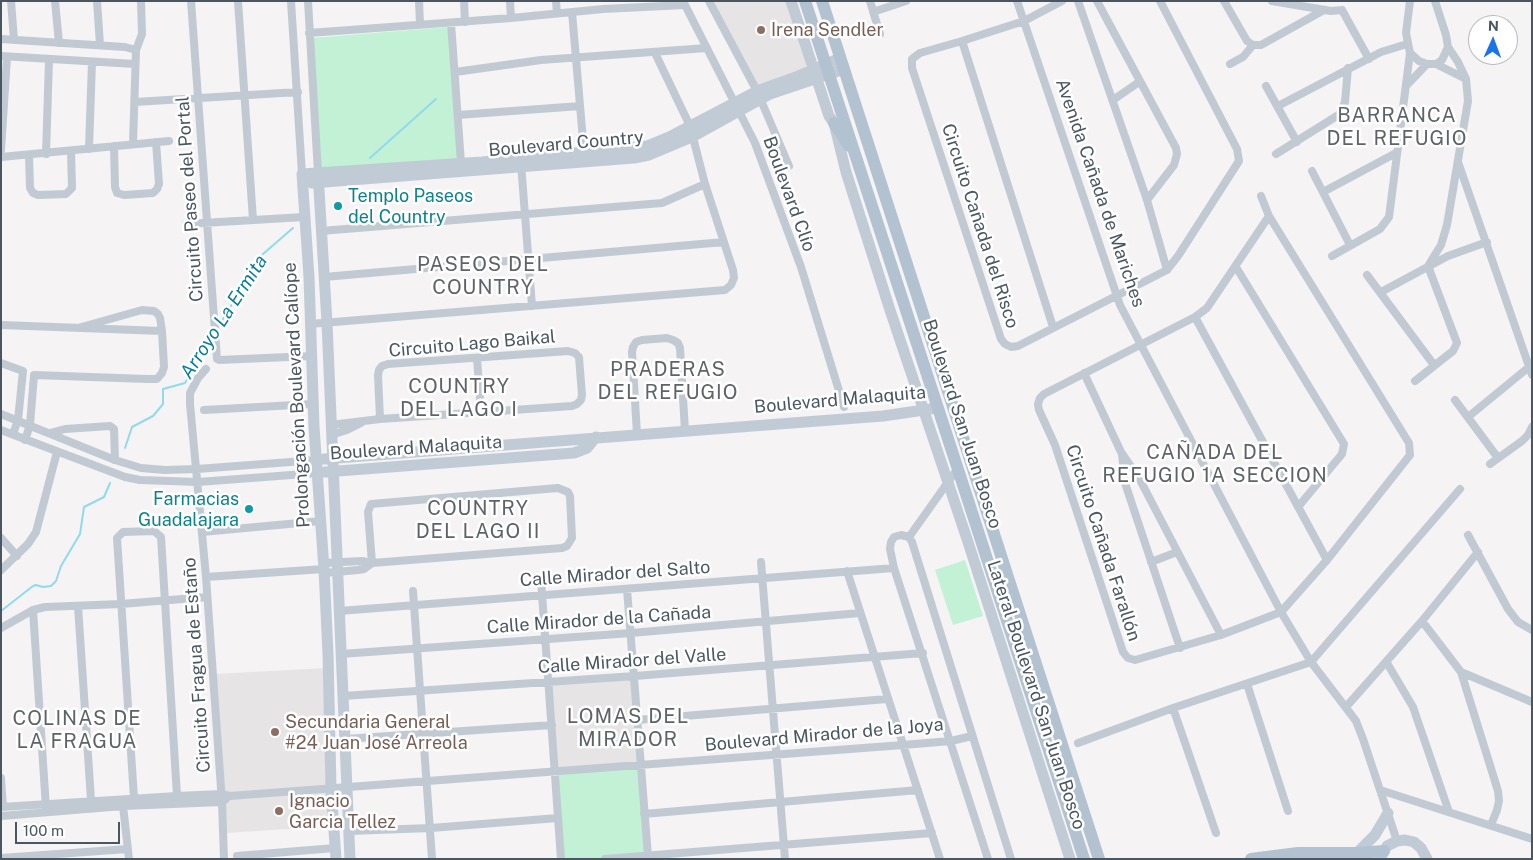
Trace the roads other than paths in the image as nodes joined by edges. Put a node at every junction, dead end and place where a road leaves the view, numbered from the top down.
1 (11, 1) edge
2 (55, 1) edge
3 (97, 1) edge
4 (141, 1) edge
5 (190, 1) edge
6 (238, 1) edge
7 (291, 1) edge
8 (308, 1) edge
9 (419, 1) edge
10 (464, 1) edge
11 (510, 1) edge
12 (556, 1) edge
13 (709, 1) edge
14 (791, 1) edge
15 (870, 1) edge
16 (906, 1) edge
17 (1017, 1) edge
18 (1062, 1) edge
19 (1078, 1) edge
20 (1097, 1) edge
21 (1160, 1) edge
22 (1224, 1) edge
23 (1272, 1) edge
24 (1410, 1) edge
25 (1434, 1) edge
26 (1346, 2) edge
27 (684, 3) edge
28 (823, 4) edge
29 (603, 5) edge
30 (803, 10) edge
31 (1324, 10) junction
32 (1342, 10) junction
33 (572, 12) junction
34 (873, 12) junction
35 (557, 13) junction
36 (512, 18) junction
37 (1024, 20) junction
38 (451, 22) junction
39 (465, 22) junction
40 (420, 24) junction
41 (309, 33) junction
42 (880, 34) dead end
43 (1, 38) edge
44 (14, 40) junction
45 (962, 41) junction
46 (59, 43) junction
47 (1407, 44) junction
48 (100, 45) junction
49 (1253, 45) junction
50 (708, 48) junction
51 (1448, 48) junction
52 (136, 50) junction
53 (655, 52) junction
54 (1410, 52) junction
55 (4, 57) edge
56 (576, 58) junction
57 (1369, 59) junction
58 (50, 60) junction
59 (92, 62) junction
60 (135, 64) junction
61 (842, 64) junction
62 (1230, 64) dead end
63 (1426, 64) junction
64 (1436, 64) junction
65 (1348, 68) junction
66 (821, 71) junction
67 (455, 72) junction
68 (1466, 79) junction
69 (1139, 82) junction
70 (1406, 85) junction
71 (1266, 86) dead end
72 (298, 92) junction
73 (244, 95) junction
74 (759, 95) junction
75 (198, 98) junction
76 (1113, 100) junction
77 (135, 102) junction
78 (580, 106) junction
79 (737, 106) junction
80 (1278, 106) junction
81 (458, 115) junction
82 (834, 123) junction
83 (691, 132) junction
84 (169, 141) dead end
85 (156, 142) junction
86 (1297, 142) junction
87 (133, 144) junction
88 (114, 146) junction
89 (89, 149) junction
90 (1, 150) edge
91 (71, 151) junction
92 (584, 152) junction
93 (1396, 153) junction
94 (46, 154) junction
95 (1276, 154) dead end
96 (29, 155) junction
97 (856, 156) junction
98 (1, 157) edge
99 (1457, 160) junction
100 (461, 163) junction
101 (520, 163) junction
102 (789, 166) dead end
103 (1312, 171) dead end
104 (318, 178) junction
105 (302, 179) junction
106 (705, 184) junction
107 (1323, 192) junction
108 (1261, 196) dead end
109 (1146, 200) junction
110 (524, 214) junction
111 (1269, 216) junction
112 (304, 217) junction
113 (253, 220) junction
114 (206, 223) junction
115 (186, 224) dead end
116 (321, 231) junction
117 (724, 242) junction
118 (1487, 242) junction
119 (1350, 245) junction
120 (1441, 245) junction
121 (1332, 256) dead end
122 (1448, 256) junction
123 (528, 260) junction
124 (1236, 266) junction
125 (1428, 266) junction
126 (1167, 270) junction
127 (1367, 275) dead end
128 (324, 277) junction
129 (1381, 292) junction
130 (1116, 295) junction
131 (532, 306) junction
132 (1195, 317) junction
133 (326, 323) junction
134 (310, 324) junction
135 (1, 325) edge
136 (1053, 327) junction
137 (78, 328) junction
138 (162, 331) junction
139 (1140, 344) junction
140 (312, 356) junction
141 (477, 358) junction
142 (1, 362) edge
143 (1434, 365) junction
144 (206, 369) dead end
145 (1530, 371) edge
146 (1084, 373) junction
147 (1415, 381) dead end
148 (1455, 400) dead end
149 (313, 404) junction
150 (844, 407) dead end
151 (938, 408) junction
152 (204, 410) dead end
153 (924, 410) junction
154 (481, 412) junction
155 (1, 414) edge
156 (1468, 417) junction
157 (380, 419) junction
158 (18, 420) junction
159 (364, 421) junction
160 (30, 425) junction
161 (1532, 427) edge
162 (1, 430) edge
163 (330, 430) junction
164 (685, 431) junction
165 (50, 433) junction
166 (13, 434) junction
167 (637, 434) junction
168 (596, 437) junction
169 (25, 440) junction
170 (57, 452) junction
171 (1121, 452) junction
172 (332, 458) junction
173 (1498, 458) junction
174 (115, 460) junction
175 (317, 460) junction
176 (1490, 464) dead end
177 (958, 468) junction
178 (197, 469) junction
179 (332, 471) junction
180 (318, 473) junction
181 (198, 482) junction
182 (948, 482) junction
183 (1460, 488) dead end
184 (981, 492) junction
185 (967, 497) junction
186 (1298, 507) junction
187 (321, 521) junction
188 (202, 532) junction
189 (1468, 535) dead end
190 (1, 538) edge
191 (909, 538) junction
192 (1177, 552) junction
193 (1478, 552) junction
194 (17, 556) junction
195 (1327, 560) junction
196 (761, 562) dead end
197 (1151, 562) junction
198 (372, 563) junction
199 (337, 567) junction
200 (324, 568) junction
201 (894, 568) junction
202 (1, 570) edge
203 (847, 571) junction
204 (206, 578) junction
205 (762, 578) junction
206 (541, 580) dead end
207 (627, 589) junction
208 (413, 591) dead end
209 (542, 595) junction
210 (207, 597) junction
211 (165, 601) junction
212 (121, 604) junction
213 (78, 606) junction
214 (414, 606) junction
215 (33, 610) junction
216 (339, 611) junction
217 (1281, 612) junction
218 (860, 613) junction
219 (1422, 621) junction
220 (766, 622) junction
221 (1, 628) edge
222 (1532, 630) edge
223 (631, 633) junction
224 (1221, 635) junction
225 (546, 638) junction
226 (1180, 648) junction
227 (416, 649) junction
228 (922, 653) junction
229 (341, 654) junction
230 (874, 657) junction
231 (1311, 662) junction
232 (1387, 662) junction
233 (770, 665) junction
234 (1461, 672) junction
235 (635, 676) junction
236 (549, 682) junction
237 (1246, 684) junction
238 (420, 691) junction
239 (343, 696) junction
240 (888, 699) junction
241 (1532, 702) edge
242 (1346, 707) junction
243 (773, 708) junction
244 (1173, 708) junction
245 (637, 720) junction
246 (552, 725) junction
247 (423, 734) junction
248 (972, 736) junction
249 (345, 739) junction
250 (951, 741) junction
251 (1078, 743) dead end
252 (903, 745) junction
253 (777, 755) junction
254 (641, 764) junction
255 (555, 771) junction
256 (1, 778) edge
257 (426, 782) junction
258 (347, 787) junction
259 (331, 788) junction
260 (918, 790) junction
261 (1380, 790) junction
262 (177, 796) junction
263 (134, 798) junction
264 (221, 798) junction
265 (91, 800) junction
266 (780, 802) junction
267 (46, 804) junction
268 (123, 806) junction
269 (2, 807) edge
270 (1288, 811) dead end
271 (47, 812) junction
272 (1449, 812) junction
273 (1388, 813) junction
274 (644, 814) junction
275 (1, 816) edge
276 (558, 818) junction
277 (1491, 825) junction
278 (431, 828) junction
279 (349, 831) junction
280 (932, 833) junction
281 (1216, 833) dead end
282 (1532, 839) edge
283 (1397, 841) junction
284 (784, 845) junction
285 (128, 849) junction
286 (305, 850) junction
287 (335, 853) edge
288 (1357, 853) junction
289 (1382, 855) edge
290 (237, 856) dead end
291 (256, 856) edge
292 (648, 856) junction
293 (1, 858) edge
294 (626, 858) edge
295 (129, 859) edge
296 (224, 859) edge
297 (305, 859) edge
298 (350, 859) edge
299 (432, 859) edge
300 (560, 859) edge
301 (605, 859) edge
302 (785, 859) edge
303 (940, 859) edge
304 (988, 859) edge
305 (1011, 859) edge
306 (1070, 859) edge
307 (1084, 859) edge
308 (1099, 859) edge
309 (1251, 859) edge
310 (1427, 859) edge

1 - 44 street
2 - 46 street
3 - 48 street
4 - 52 street
5 - 75 street, Circuito Paseo del Portal
6 - 73 street
7 - 72 street, Prolongación Boulevard Calíope
8 - 41 street, Prolongación Boulevard Calíope
9 - 40 street
10 - 39 street
11 - 36 street
12 - 35 street
13 - 74 street, Boulevard Clío
14 - 30 street
15 - 34 street
16 - 34 street
17 - 37 street, Avenida Cañada de Mariches
18 - 37 street, Circuito Cañada del Risco
19 - 76 street
20 - 69 street
21 - 126 street, Circuito Cañada del Risco
22 - 49 street
23 - 31 street
24 - 47 street
25 - 51 street
26 - 32 street
27 - 29 street
27 - 50 street, Boulevard Clío
28 - 30 main road
28 - 61 main road, Boulevard San Juan Bosco
29 - 33 street
30 - 66 main road, Boulevard San Juan Bosco
31 - 32 street
31 - 49 street
32 - 57 street
33 - 35 street
33 - 56 street
34 - 42 street
35 - 36 street
36 - 39 street
37 - 45 street, Circuito Cañada del Risco
37 - 130 street, Avenida Cañada de Mariches
38 - 39 street
38 - 40 street
38 - 67 street
40 - 41 street
41 - 104 street, Prolongación Boulevard Calíope
43 - 44 street
44 - 46 street
45 - 136 street
45 - 136 street, Circuito Cañada del Risco
46 - 48 street
47 - 54 street
47 - 57 street
48 - 52 street
49 - 62 street
50 - 53 street
50 - 79 street, Boulevard Clío
51 - 64 street
51 - 68 street
52 - 60 street
53 - 56 street
53 - 83 street
54 - 63 street
54 - 70 street
55 - 58 street
55 - 90 street
56 - 67 street
56 - 78 street
57 - 65 street
58 - 59 street
58 - 94 street
59 - 60 street
59 - 89 street
60 - 77 street
61 - 66 street, Boulevard Country
61 - 184 main road, Boulevard San Juan Bosco
63 - 64 street
63 - 70 street
64 - 68 street
65 - 80 street
65 - 86 street
66 - 74 street, Boulevard Country
66 - 82 street, Lateral Boulevard San Juan Bosco
66 - 97 main road, Boulevard San Juan Bosco
67 - 81 street
68 - 99 street
69 - 76 street
69 - 109 street
70 - 93 street
71 - 80 street
72 - 73 street
72 - 105 street, Prolongación Boulevard Calíope
73 - 75 street
73 - 113 street
74 - 79 street, Boulevard Country
74 - 102 street, Boulevard Clío
75 - 77 street
75 - 114 street, Circuito Paseo del Portal
76 - 109 street
77 - 87 street
78 - 81 street
78 - 92 street
79 - 83 street, Boulevard Country
79 - 150 street, Boulevard Clío
80 - 86 street
81 - 100 street
82 - 97 main road
82 - 153 street, Lateral Boulevard San Juan Bosco
83 - 92 street, Boulevard Country
83 - 101 street, Boulevard Country
83 - 106 street
84 - 85 street
85 - 87 street
85 - 88 street
86 - 95 street
87 - 88 street
88 - 89 street
89 - 91 street
91 - 94 street
91 - 96 street
92 - 101 street, Boulevard Country
93 - 107 street
93 - 119 street
94 - 96 street
96 - 98 street
97 - 151 main road, Boulevard San Juan Bosco
99 - 118 street
99 - 120 street
100 - 101 street, Boulevard Country
100 - 104 street, Boulevard Country
101 - 104 street, Boulevard Country
101 - 110 street
103 - 107 street
104 - 105 street, Boulevard Country
104 - 116 street, Prolongación Boulevard Calíope
105 - 112 street, Prolongación Boulevard Calíope
106 - 110 street
106 - 117 street
107 - 119 street
108 - 111 street, Circuito Cañada Farallón
109 - 126 street
110 - 116 street
110 - 123 street
111 - 124 street, Circuito Cañada Farallón
111 - 195 street, Circuito Cañada Farallón
112 - 113 street
112 - 134 street, Prolongación Boulevard Calíope
113 - 114 street
114 - 115 street
114 - 140 street, Circuito Paseo del Portal
116 - 128 street, Prolongación Boulevard Calíope
117 - 123 street
117 - 131 street
118 - 122 street
118 - 145 street
119 - 121 street
120 - 122 street
120 - 125 street
122 - 125 street
123 - 128 street
123 - 131 street
124 - 132 street, Circuito Cañada Farallón
124 - 186 street
125 - 129 street
125 - 143 street
126 - 130 street, Circuito Cañada del Risco
127 - 129 street
128 - 133 street, Prolongación Boulevard Calíope
129 - 143 street
130 - 136 street, Circuito Cañada del Risco
130 - 139 street, Avenida Cañada de Mariches
131 - 133 street
132 - 139 street, Circuito Cañada Farallón
132 - 186 street
133 - 134 street
133 - 163 street, Prolongación Boulevard Calíope
134 - 140 street, Prolongación Boulevard Calíope
135 - 137 street
137 - 138 street
137 - 138 street
138 - 160 street
139 - 146 street, Circuito Cañada Farallón
139 - 217 street, Avenida Cañada de Mariches
140 - 149 street, Prolongación Boulevard Calíope
141 - 154 street
141 - 154 street, Circuito Lago Baikal
141 - 157 street, Circuito Lago Baikal
142 - 158 street
143 - 147 street
144 - 178 street, Circuito Fragua de Estaño
145 - 156 street
146 - 171 street
146 - 226 street, Circuito Cañada Farallón
148 - 156 street
149 - 152 street
149 - 175 street, Prolongación Boulevard Calíope
151 - 153 street, Boulevard Malaquita
151 - 177 main road, Boulevard San Juan Bosco
153 - 164 street, Boulevard Malaquita
153 - 182 street, Lateral Boulevard San Juan Bosco
154 - 157 street, Circuito Lago Baikal
155 - 158 street, Boulevard Malaquita
156 - 173 street
157 - 159 street, Circuito Lago Baikal
158 - 160 street, Boulevard Malaquita
158 - 166 street
159 - 163 street, Circuito Lago Baikal
159 - 163 street, Circuito Lago Baikal
160 - 165 street, Boulevard Malaquita
160 - 169 street
161 - 173 street
162 - 166 street, Boulevard Malaquita
163 - 172 street, Prolongación Boulevard Calíope
164 - 167 street, Boulevard Malaquita
164 - 167 street
165 - 174 street, Boulevard Malaquita
165 - 174 street
166 - 169 street, Boulevard Malaquita
167 - 168 street, Boulevard Malaquita
168 - 172 street, Boulevard Malaquita
168 - 179 street, Boulevard Malaquita
169 - 170 street, Boulevard Malaquita
170 - 181 street, Boulevard Malaquita
170 - 194 street
171 - 192 street
171 - 197 street
172 - 175 street, Boulevard Malaquita
172 - 179 street, Prolongación Boulevard Calíope
173 - 176 street
174 - 178 street, Boulevard Malaquita
175 - 178 street, Boulevard Malaquita
175 - 180 street, Prolongación Boulevard Calíope
177 - 182 street
177 - 185 main road, Boulevard San Juan Bosco
178 - 181 street, Circuito Fragua de Estaño
179 - 180 street, Boulevard Malaquita
179 - 199 street, Prolongación Boulevard Calíope
180 - 181 street, Boulevard Malaquita
180 - 187 street, Prolongación Boulevard Calíope
181 - 188 street, Circuito Fragua de Estaño
182 - 191 street
182 - 306 street, Lateral Boulevard San Juan Bosco
183 - 231 street
184 - 185 main road
184 - 308 main road, Boulevard San Juan Bosco
185 - 307 main road, Boulevard San Juan Bosco
186 - 195 street
187 - 188 street
187 - 200 street, Prolongación Boulevard Calíope
188 - 204 street, Circuito Fragua de Estaño
189 - 193 street
190 - 194 street
191 - 201 street
191 - 248 street
192 - 197 street
192 - 224 street
193 - 219 street
193 - 222 street
194 - 202 street
195 - 217 street, Circuito Cañada Farallón
196 - 205 street
197 - 226 street
198 - 198 street
198 - 199 street
199 - 200 street
199 - 216 street, Prolongación Boulevard Calíope
200 - 204 street
200 - 259 street, Prolongación Boulevard Calíope
201 - 203 street, Calle Mirador del Salto
201 - 228 street
203 - 205 street, Calle Mirador del Salto
203 - 218 street
204 - 210 street, Circuito Fragua de Estaño
205 - 207 street, Calle Mirador del Salto
205 - 220 street
206 - 209 street
207 - 209 street, Calle Mirador del Salto
207 - 223 street
208 - 214 street
209 - 214 street, Calle Mirador del Salto
209 - 225 street
210 - 211 street
210 - 264 street, Circuito Fragua de Estaño
211 - 212 street
211 - 212 street
211 - 262 street
212 - 213 street
212 - 263 street
213 - 215 street
213 - 265 street
214 - 216 street, Calle Mirador del Salto
214 - 227 street
215 - 221 street
215 - 267 street
216 - 229 street, Prolongación Boulevard Calíope
217 - 224 street, Circuito Cañada Farallón
217 - 231 street, Avenida Cañada de Mariches
218 - 220 street, Calle Mirador de la Cañada
218 - 230 street
219 - 232 street
219 - 234 street
220 - 223 street, Calle Mirador de la Cañada
220 - 233 street
223 - 225 street, Calle Mirador de la Cañada
223 - 235 street
224 - 226 street, Circuito Cañada Farallón
225 - 227 street, Calle Mirador de la Cañada
225 - 236 street
227 - 229 street, Calle Mirador de la Cañada
227 - 238 street
228 - 230 street, Calle Mirador del Valle
228 - 250 street
229 - 239 street, Prolongación Boulevard Calíope
230 - 233 street, Calle Mirador del Valle
230 - 240 street
231 - 237 street
231 - 242 street, Avenida Cañada de Mariches
232 - 242 street
232 - 272 street
233 - 235 street, Calle Mirador del Valle
233 - 243 street
234 - 241 street
234 - 277 street
235 - 236 street, Calle Mirador del Valle
235 - 245 street
236 - 238 street, Calle Mirador del Valle
236 - 246 street
237 - 244 street
237 - 270 street
238 - 239 street, Calle Mirador del Valle
238 - 247 street
239 - 249 street, Prolongación Boulevard Calíope
240 - 243 street
240 - 252 street
242 - 261 street, Avenida Cañada de Mariches
243 - 245 street
243 - 253 street
244 - 251 street
244 - 281 street
245 - 254 street
246 - 247 street
246 - 255 street
247 - 249 street
247 - 257 street
248 - 250 street, Boulevard Mirador de la Joya
248 - 305 street
249 - 258 street, Prolongación Boulevard Calíope
250 - 252 street, Boulevard Mirador de la Joya
250 - 304 street
252 - 253 street, Boulevard Mirador de la Joya
252 - 260 street
253 - 254 street, Boulevard Mirador de la Joya
253 - 266 street
254 - 255 street, Boulevard Mirador de la Joya
254 - 274 street
255 - 257 street, Boulevard Mirador de la Joya
255 - 276 street
256 - 269 street
257 - 258 street, Boulevard Mirador de la Joya
257 - 278 street
258 - 259 street, Boulevard Mirador de la Joya
258 - 279 street, Prolongación Boulevard Calíope
259 - 264 street, Boulevard Mirador de la Joya
259 - 287 street, Prolongación Boulevard Calíope
260 - 266 street
260 - 280 street
261 - 272 street
261 - 273 street, Avenida Cañada de Mariches
262 - 263 street
262 - 264 street
263 - 265 street
264 - 268 street
264 - 296 street, Circuito Fragua de Estaño
265 - 267 street
266 - 274 street
266 - 284 street
267 - 269 street
267 - 271 street
268 - 271 street
268 - 285 street
271 - 275 street
272 - 277 street
273 - 283 street, Avenida Cañada de Mariches
273 - 288 street
274 - 292 street
276 - 278 street
276 - 300 street
277 - 282 street
278 - 279 street
278 - 299 street
279 - 298 street, Prolongación Boulevard Calíope
280 - 284 street
280 - 303 street
283 - 289 street
283 - 310 street
284 - 292 street
284 - 302 street
285 - 293 street
285 - 295 street
286 - 287 street
286 - 291 street
286 - 297 street
288 - 289 main road
288 - 309 main road
290 - 291 street
292 - 294 street
294 - 301 street

